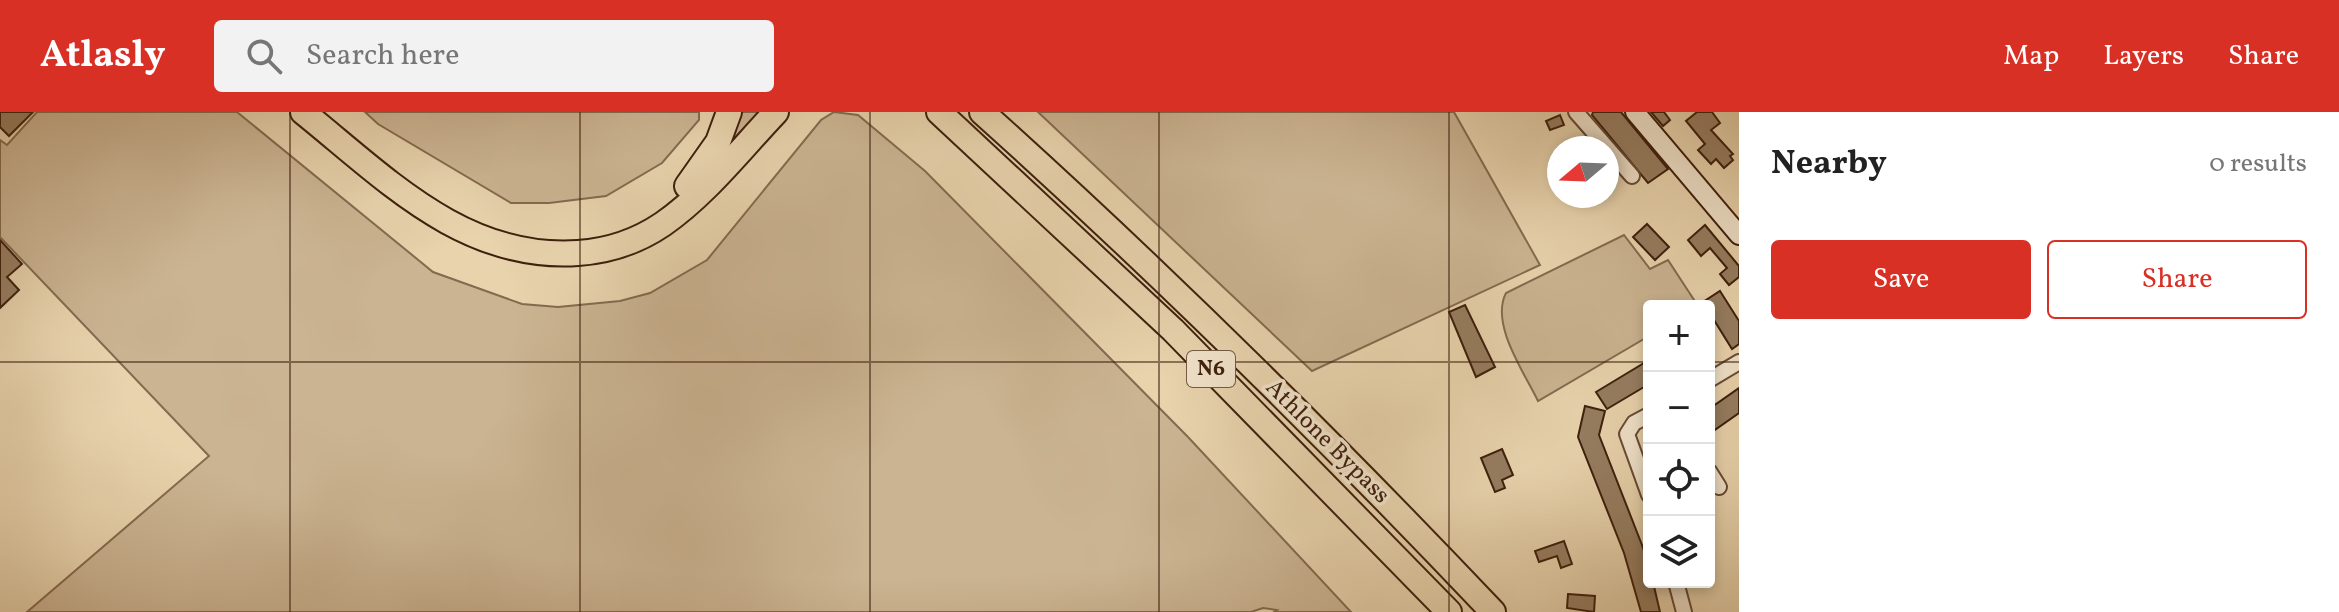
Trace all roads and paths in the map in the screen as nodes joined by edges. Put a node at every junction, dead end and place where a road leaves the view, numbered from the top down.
1 (303, 112) edge
2 (327, 112) edge
3 (729, 112) edge
4 (776, 112) edge
5 (923, 112) edge
6 (939, 112) edge
7 (982, 112) edge
8 (1008, 112) edge
9 (1576, 112) edge
10 (1635, 112) edge
11 (964, 135) junction
12 (1632, 176) dead end
13 (1086, 205) junction
14 (1739, 235) edge
15 (1739, 362) edge
16 (1715, 376) edge
17 (1643, 418) edge
18 (1643, 478) edge
19 (1715, 481) edge
20 (1719, 487) dead end
21 (1678, 588) edge
22 (1449, 612) edge
23 (1493, 612) edge
24 (1684, 612) edge

1 - 4 highway
2 - 3 highway
5 - 11 highway
6 - 11 highway, Athlone Bypass / N6
7 - 13 highway, Athlone Bypass / N6
8 - 13 highway
9 - 12 street
10 - 14 main road
11 - 22 highway, Athlone Bypass / N6
13 - 23 highway, Athlone Bypass / N6
15 - 16 street
17 - 18 street
19 - 20 street
21 - 24 street

